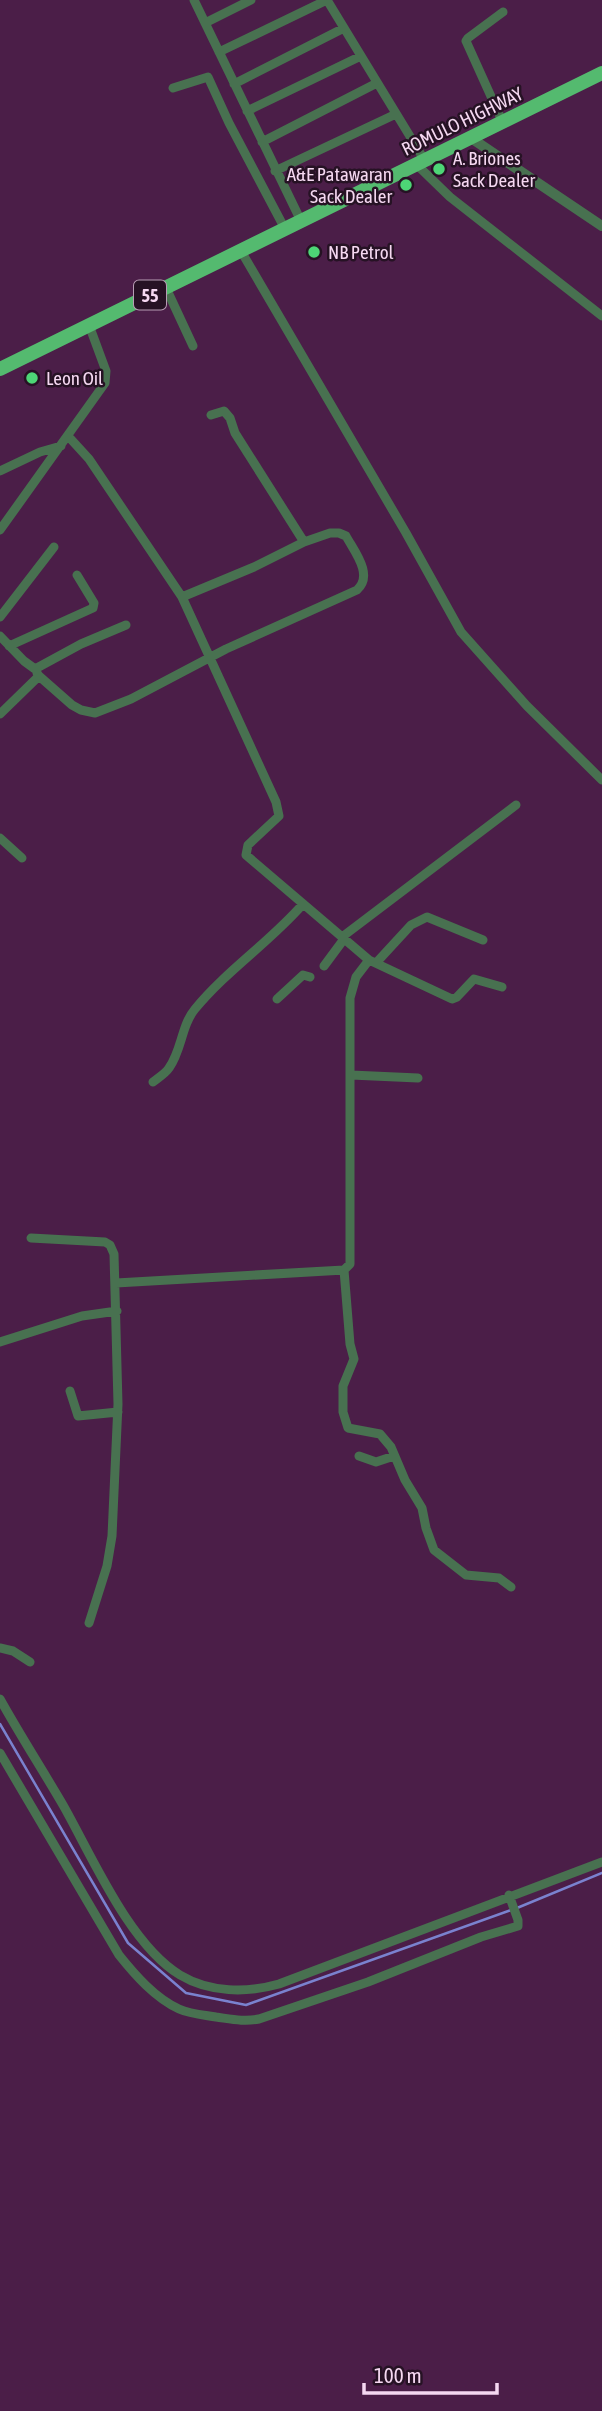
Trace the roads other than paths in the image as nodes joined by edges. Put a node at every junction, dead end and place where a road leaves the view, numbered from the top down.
1 (194, 0) edge
2 (251, 0) edge
3 (327, 0) edge
4 (503, 12) dead end
5 (205, 23) junction
6 (344, 28) junction
7 (219, 52) junction
8 (361, 56) junction
9 (602, 73) edge
10 (234, 83) junction
11 (377, 83) junction
12 (173, 88) dead end
13 (247, 111) junction
14 (396, 114) junction
15 (503, 123) junction
16 (471, 138) junction
17 (262, 142) junction
18 (421, 163) junction
19 (275, 172) junction
20 (301, 221) junction
21 (602, 226) edge
22 (285, 229) junction
23 (241, 251) junction
24 (166, 288) junction
25 (602, 316) edge
26 (89, 325) junction
27 (193, 346) dead end
28 (0, 369) edge
29 (211, 415) dead end
30 (68, 436) junction
31 (61, 446) junction
32 (0, 471) edge
33 (0, 530) edge
34 (304, 542) junction
35 (54, 548) dead end
36 (77, 575) dead end
37 (182, 597) junction
38 (0, 617) edge
39 (126, 625) dead end
40 (0, 636) edge
41 (9, 646) junction
42 (211, 658) junction
43 (37, 672) junction
44 (0, 714) edge
45 (602, 780) edge
46 (516, 804) dead end
47 (0, 838) edge
48 (22, 858) dead end
49 (303, 904) junction
50 (343, 938) junction
51 (482, 940) dead end
52 (373, 961) junction
53 (324, 966) dead end
54 (310, 977) dead end
55 (502, 987) dead end
56 (277, 999) dead end
57 (351, 1074) junction
58 (418, 1078) dead end
59 (153, 1082) dead end
60 (31, 1238) dead end
61 (344, 1270) junction
62 (116, 1283) junction
63 (117, 1311) junction
64 (0, 1342) edge
65 (70, 1391) dead end
66 (118, 1412) junction
67 (359, 1456) dead end
68 (394, 1456) junction
69 (511, 1587) dead end
70 (89, 1623) dead end
71 (0, 1648) edge
72 (30, 1662) dead end
73 (0, 1699) edge
74 (0, 1753) edge
75 (602, 1862) edge
76 (510, 1899) junction

1 - 5 street
2 - 5 street
3 - 6 street
3 - 7 street
4 - 15 street
5 - 7 street
6 - 8 street
6 - 10 street
7 - 10 street
8 - 11 street
8 - 13 street
9 - 15 highway, ROMULO HIGHWAY / 55
10 - 13 street
11 - 14 street
11 - 17 street
12 - 22 street
13 - 17 street
14 - 18 street
14 - 19 street
15 - 16 highway, ROMULO HIGHWAY / 55
16 - 18 highway, ROMULO HIGHWAY / 55
16 - 21 street
17 - 19 street
18 - 20 highway, ROMULO HIGHWAY / 55
18 - 25 street
19 - 20 street
20 - 22 highway, ROMULO HIGHWAY / 55
22 - 23 highway, ROMULO HIGHWAY / 55
23 - 24 highway, ROMULO HIGHWAY / 55
23 - 45 street
24 - 26 highway, ROMULO HIGHWAY / 55
24 - 27 street
26 - 28 highway, ROMULO HIGHWAY / 55
26 - 30 street
29 - 34 street
30 - 31 street
30 - 37 street
31 - 32 street
31 - 33 street
34 - 37 street
34 - 42 street
35 - 38 street
36 - 41 street
37 - 42 street
39 - 43 street
40 - 41 street
41 - 43 street
42 - 43 street
42 - 49 street
43 - 44 street
46 - 50 street
47 - 48 street
49 - 50 street
49 - 59 street
50 - 52 street
50 - 53 street
51 - 52 street
52 - 55 street
52 - 57 street
54 - 56 street
57 - 58 street
57 - 61 street
60 - 62 street
61 - 62 street
61 - 68 street
62 - 63 street
63 - 64 street
63 - 66 street
65 - 66 street
66 - 70 street
67 - 68 street
68 - 69 street
71 - 72 street
73 - 76 street
74 - 76 street
75 - 76 street

